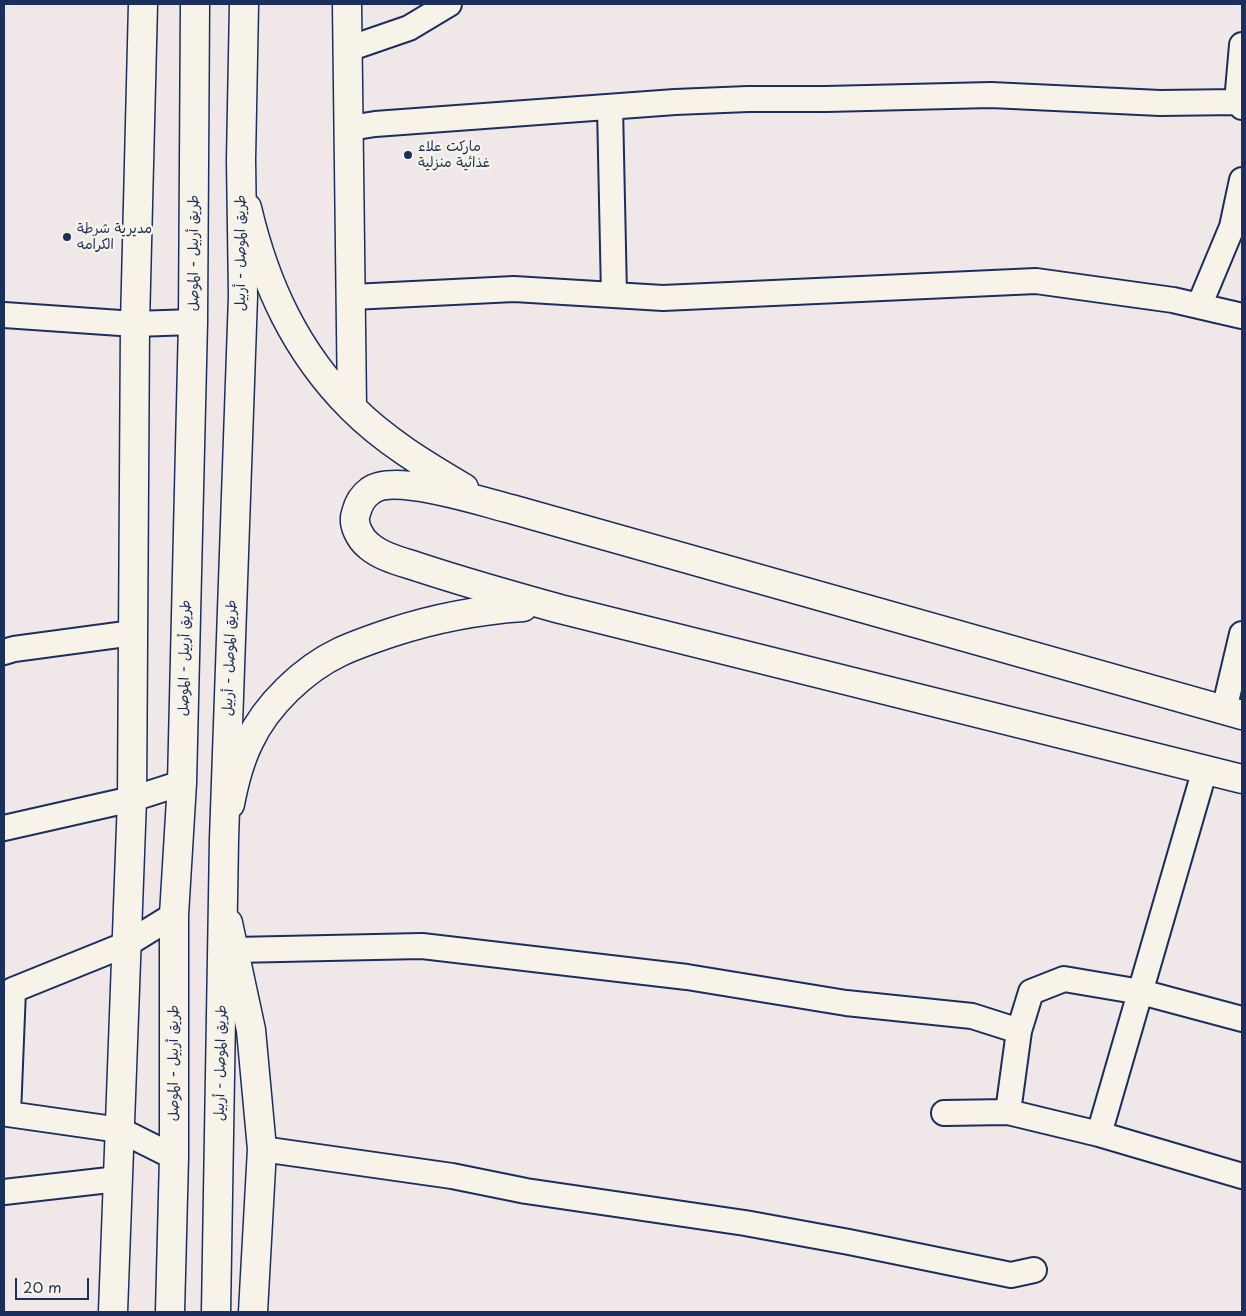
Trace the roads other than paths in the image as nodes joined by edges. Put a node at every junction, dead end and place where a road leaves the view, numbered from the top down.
1 (142, 4) edge
2 (195, 4) edge
3 (244, 4) edge
4 (347, 4) edge
5 (449, 4) edge
6 (1242, 44) edge
7 (348, 49) junction
8 (1240, 104) edge
9 (610, 107) junction
10 (350, 128) junction
11 (241, 160) junction
12 (1242, 180) edge
13 (614, 295) junction
14 (352, 296) junction
15 (1199, 306) junction
16 (4, 315) edge
17 (1242, 316) edge
18 (193, 322) junction
19 (135, 324) junction
20 (352, 408) junction
21 (511, 509) junction
22 (560, 609) junction
23 (133, 633) junction
24 (1242, 634) edge
25 (4, 652) edge
26 (1233, 712) edge
27 (1205, 770) junction
28 (1242, 779) edge
29 (182, 783) junction
30 (132, 799) junction
31 (4, 828) edge
32 (224, 840) junction
33 (223, 902) junction
34 (174, 915) junction
35 (127, 944) junction
36 (234, 950) junction
37 (9, 991) edge
38 (1141, 992) junction
39 (1242, 1019) edge
40 (1019, 1031) junction
41 (1008, 1112) junction
42 (944, 1113) dead end
43 (6, 1114) edge
44 (120, 1130) junction
45 (1099, 1134) junction
46 (262, 1149) junction
47 (174, 1157) junction
48 (1242, 1176) edge
49 (118, 1179) junction
50 (4, 1192) edge
51 (1034, 1270) dead end
52 (113, 1312) edge
53 (170, 1312) edge
54 (216, 1312) edge
55 (253, 1312) edge

1 - 19 main road
2 - 18 main road, طريق أربيل - الموصل
3 - 11 main road, طريق الموصل - أربيل
4 - 7 main road
5 - 7 street
6 - 8 street
7 - 10 main road
8 - 9 street
9 - 10 street
9 - 13 street
10 - 14 main road
11 - 20 main road
11 - 32 main road, طريق الموصل - أربيل
12 - 15 street
13 - 14 street
13 - 15 street
14 - 20 main road
15 - 17 street
16 - 19 street
18 - 19 street
18 - 29 main road, طريق أربيل - الموصل
19 - 23 main road
20 - 21 main road
21 - 22 main road
21 - 26 main road
22 - 27 main road
22 - 32 main road
23 - 25 street
23 - 30 main road
24 - 26 street
27 - 28 main road
27 - 38 street
29 - 30 street
29 - 34 main road, طريق أربيل - الموصل
30 - 31 street
30 - 35 main road
32 - 33 main road, طريق الموصل - أربيل
33 - 36 main road
33 - 54 main road, طريق الموصل - أربيل
34 - 35 street
34 - 47 main road, طريق أربيل - الموصل
35 - 37 street
35 - 44 main road
36 - 40 street
36 - 46 main road
37 - 43 street
38 - 39 street
38 - 40 street
38 - 45 street
40 - 41 street
41 - 42 street
41 - 45 street
43 - 44 street
44 - 47 street
44 - 49 main road
45 - 48 street
46 - 51 street
46 - 55 main road
47 - 53 main road, طريق أربيل - الموصل
49 - 50 street
49 - 52 main road

